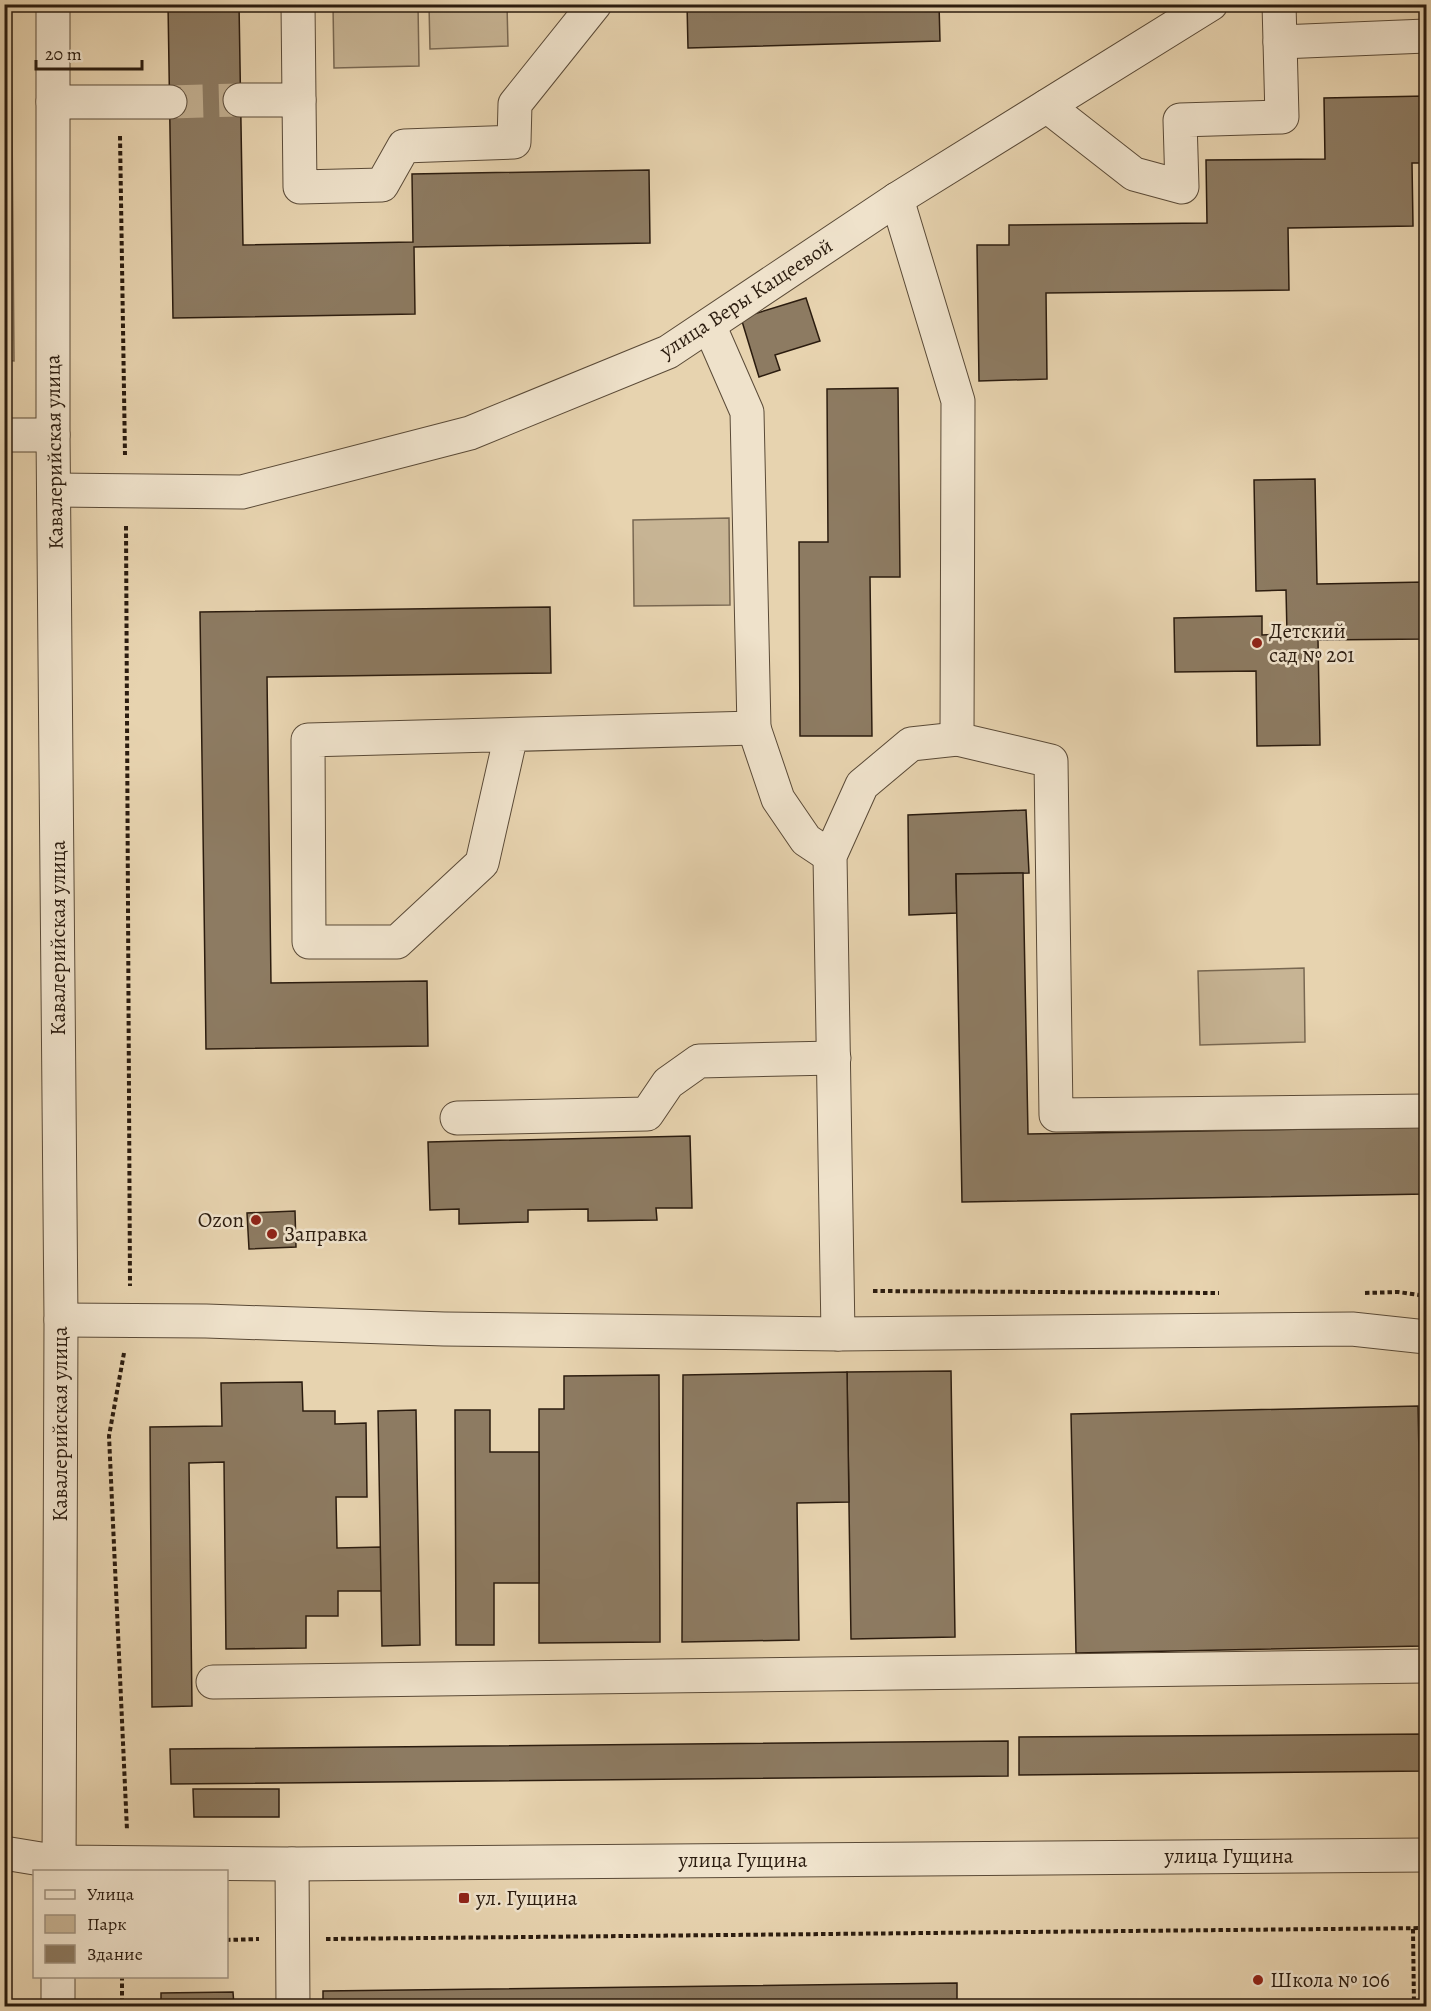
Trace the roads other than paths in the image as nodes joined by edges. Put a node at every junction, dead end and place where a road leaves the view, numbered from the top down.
1 (53, 4) edge
2 (298, 4) edge
3 (595, 4) edge
4 (1212, 4) edge
5 (1279, 4) edge
6 (1426, 36) edge
7 (1280, 42) junction
8 (240, 100) tunnel mouth
9 (299, 100) junction
10 (53, 102) junction
11 (170, 102) tunnel mouth
12 (1047, 105) junction
13 (897, 199) junction
14 (709, 326) junction
15 (4, 435) edge
16 (53, 435) junction
17 (55, 490) junction
18 (754, 728) junction
19 (511, 735) junction
20 (957, 740) junction
21 (830, 856) junction
22 (834, 1058) junction
23 (1426, 1111) edge
24 (458, 1118) dead end
25 (61, 1320) junction
26 (838, 1334) junction
27 (1426, 1337) edge
28 (1426, 1666) edge
29 (213, 1682) dead end
30 (4, 1852) edge
31 (1426, 1856) edge
32 (292, 1864) junction
33 (59, 1867) edge
34 (58, 1978) edge
35 (58, 2007) edge
36 (293, 2007) edge

1 - 10 street, Кавалерийская улица
2 - 9 street
3 - 9 street
4 - 12 street, улица Веры Кащеевой
5 - 7 street
6 - 7 street
7 - 12 street
8 - 9 street
10 - 11 street
10 - 16 street, Кавалерийская улица
12 - 13 street, улица Веры Кащеевой
13 - 14 street, улица Веры Кащеевой
13 - 20 street
14 - 17 street, улица Веры Кащеевой
14 - 18 street
15 - 16 street
16 - 17 street, Кавалерийская улица
17 - 25 street, Кавалерийская улица
18 - 19 street
18 - 21 street
19 - 19 street
20 - 21 street
20 - 23 street
21 - 22 street
22 - 24 street
22 - 26 street
25 - 26 street
25 - 33 street, Кавалерийская улица
26 - 27 street
28 - 29 street
30 - 33 street, улица Гущина
31 - 32 street, улица Гущина
32 - 33 street, улица Гущина
32 - 36 street
34 - 35 street

